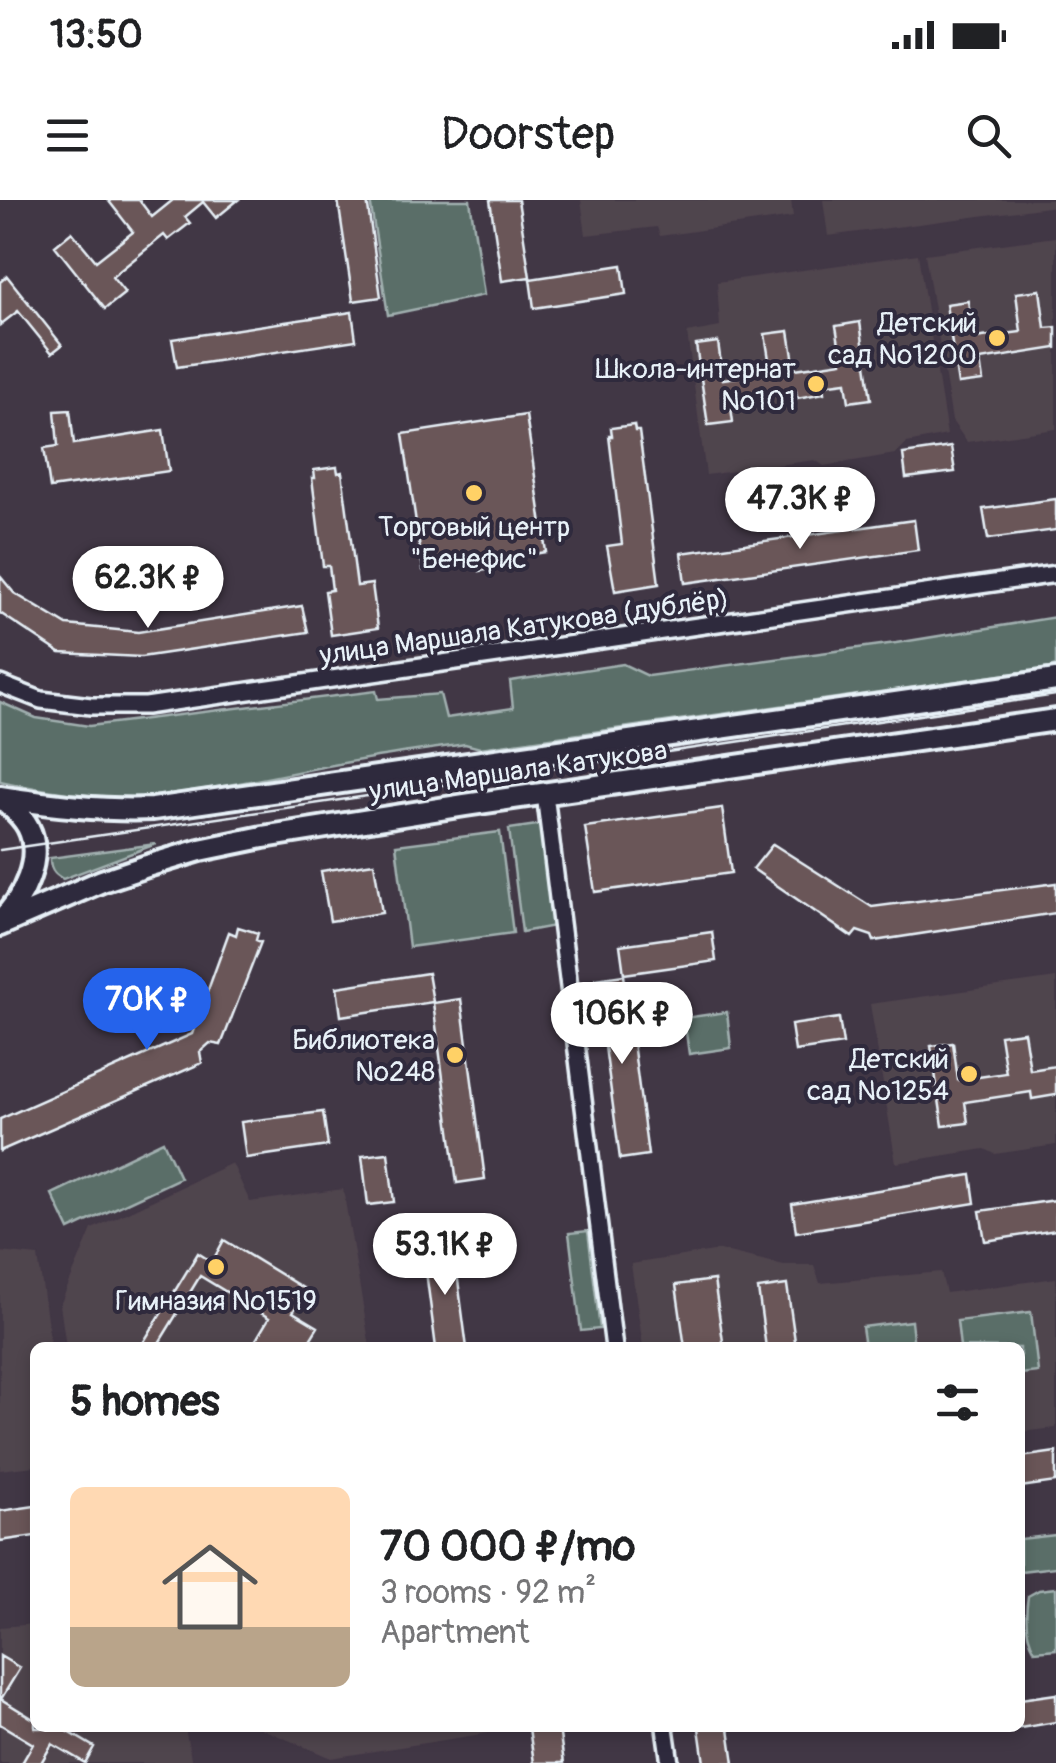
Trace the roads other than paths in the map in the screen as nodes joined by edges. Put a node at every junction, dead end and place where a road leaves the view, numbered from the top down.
1 (1056, 574) edge
2 (1056, 680) edge
3 (0, 684) edge
4 (1056, 720) edge
5 (545, 794) junction
6 (0, 797) edge
7 (0, 923) edge
8 (613, 1342) edge
9 (666, 1732) edge
10 (670, 1763) edge

1 - 3 street, улица Маршала Катукова (дублёр)
2 - 6 main road, улица Маршала Катукова
4 - 5 main road, улица Маршала Катукова
5 - 7 main road, улица Маршала Катукова
5 - 8 street
6 - 7 main road
9 - 10 street

